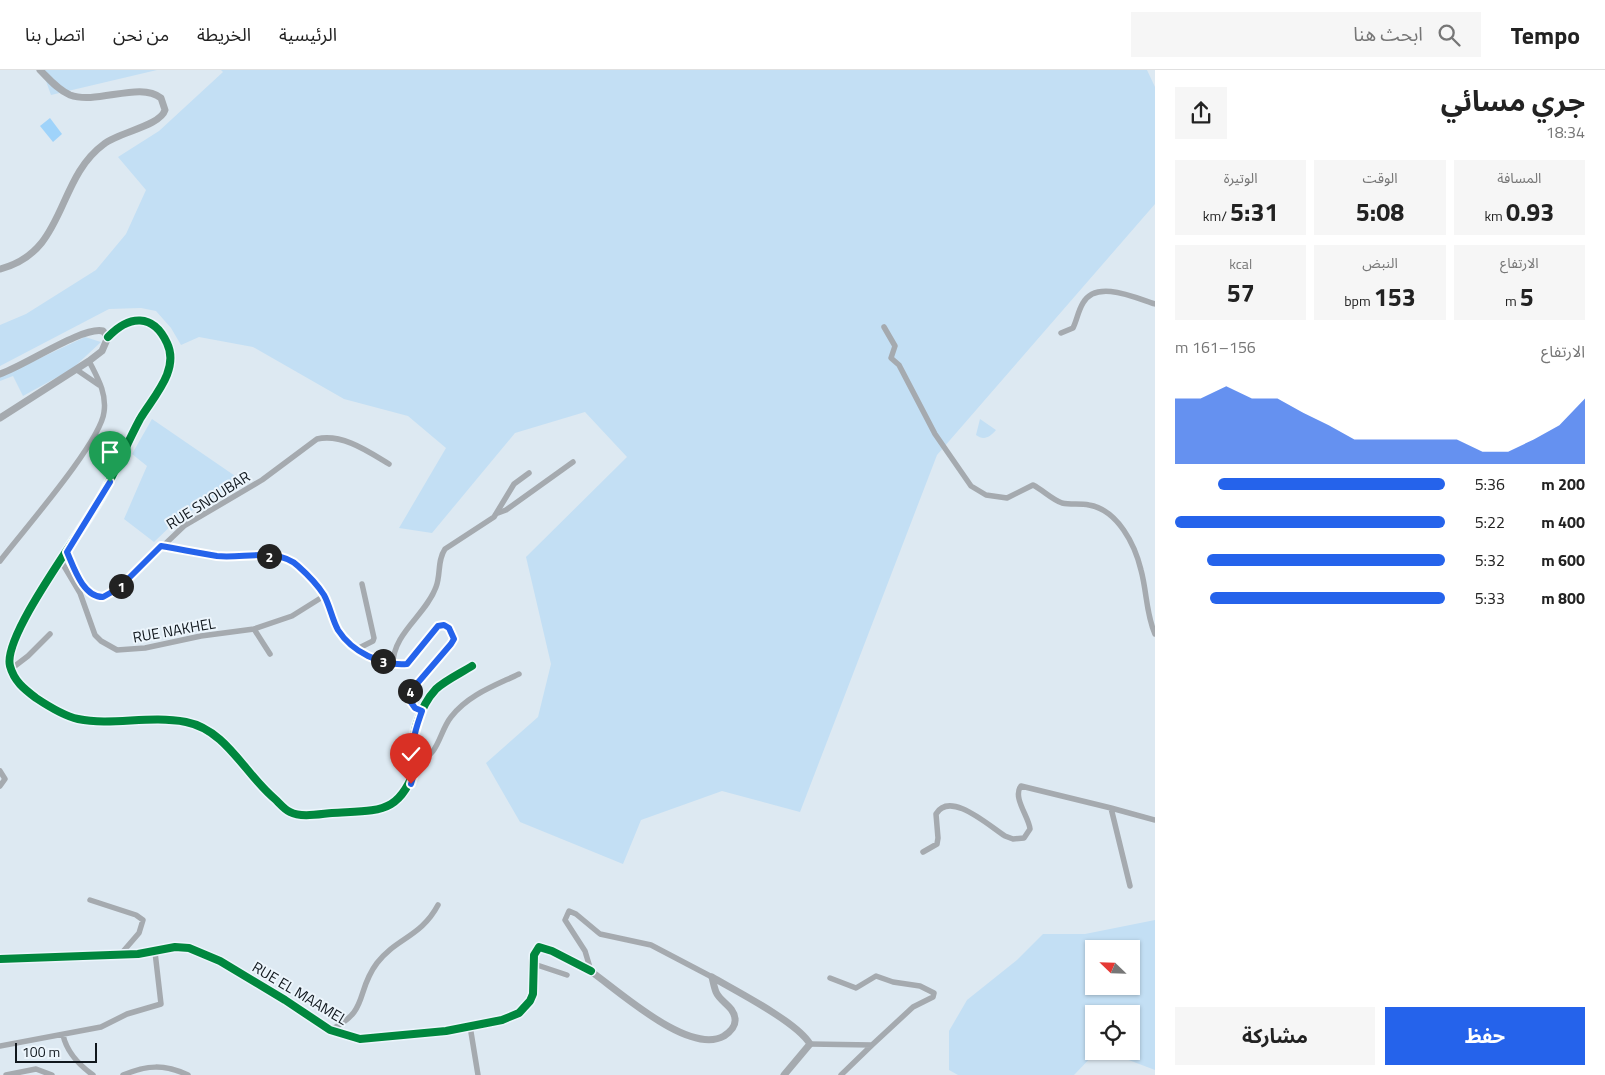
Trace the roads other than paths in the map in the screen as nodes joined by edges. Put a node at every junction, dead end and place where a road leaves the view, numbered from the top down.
1 (40, 70) edge
2 (0, 268) edge
3 (1155, 304) edge
4 (884, 327) dead end
5 (1061, 333) dead end
6 (108, 337) junction
7 (89, 361) junction
8 (77, 370) junction
9 (0, 374) edge
10 (101, 386) junction
11 (0, 418) edge
12 (573, 462) dead end
13 (390, 464) dead end
14 (529, 473) dead end
15 (498, 513) junction
16 (161, 546) junction
17 (67, 552) junction
18 (61, 560) junction
19 (0, 561) edge
20 (362, 584) dead end
21 (324, 596) junction
22 (254, 629) junction
23 (50, 634) dead end
24 (1155, 634) edge
25 (357, 649) junction
26 (270, 654) dead end
27 (393, 664) junction
28 (472, 666) dead end
29 (11, 669) junction
30 (519, 674) dead end
31 (422, 711) junction
32 (418, 761) junction
33 (0, 771) edge
34 (0, 786) edge
35 (1111, 808) junction
36 (1155, 820) edge
37 (922, 852) dead end
38 (1130, 886) dead end
39 (90, 900) dead end
40 (438, 904) dead end
41 (156, 952) junction
42 (120, 955) junction
43 (0, 959) edge
44 (534, 964) junction
45 (591, 971) junction
46 (567, 975) dead end
47 (712, 977) junction
48 (830, 978) dead end
49 (470, 1026) junction
50 (330, 1030) junction
51 (63, 1035) junction
52 (810, 1044) junction
53 (872, 1045) junction
54 (0, 1046) edge
55 (6, 1075) edge
56 (52, 1075) edge
57 (93, 1075) edge
58 (123, 1075) edge
59 (188, 1075) edge
60 (478, 1075) edge
61 (784, 1075) edge
62 (841, 1075) edge

1 - 2 street
3 - 5 street
4 - 24 street
6 - 7 street
6 - 9 street
6 - 17 street
7 - 8 street
7 - 10 street
8 - 10 street
8 - 11 street
10 - 19 street
12 - 15 street
13 - 16 street, RUE SNOUBAR
14 - 15 street
15 - 27 street
16 - 17 street, RUE SNOUBAR
16 - 21 street
17 - 18 street
18 - 22 street, RUE NAKHEL
18 - 29 street
20 - 25 street
21 - 22 street, RUE NAKHEL
21 - 25 street
22 - 26 street
23 - 29 street
25 - 27 street
27 - 31 street
28 - 31 street
29 - 32 street
30 - 32 street
31 - 32 street
33 - 34 street
35 - 36 street
35 - 37 street
35 - 38 street
39 - 42 street
40 - 50 street
41 - 42 street, RUE EL MAAMEL
41 - 50 street, RUE EL MAAMEL
41 - 51 street
42 - 43 street, RUE EL MAAMEL
44 - 45 street
44 - 46 street
44 - 49 street, RUE EL MAAMEL
45 - 47 street
45 - 47 street
47 - 52 street
48 - 53 street
49 - 50 street, RUE EL MAAMEL
49 - 60 street
51 - 54 street
51 - 57 street
52 - 53 street
52 - 61 street
53 - 62 street
55 - 56 street
58 - 59 street

